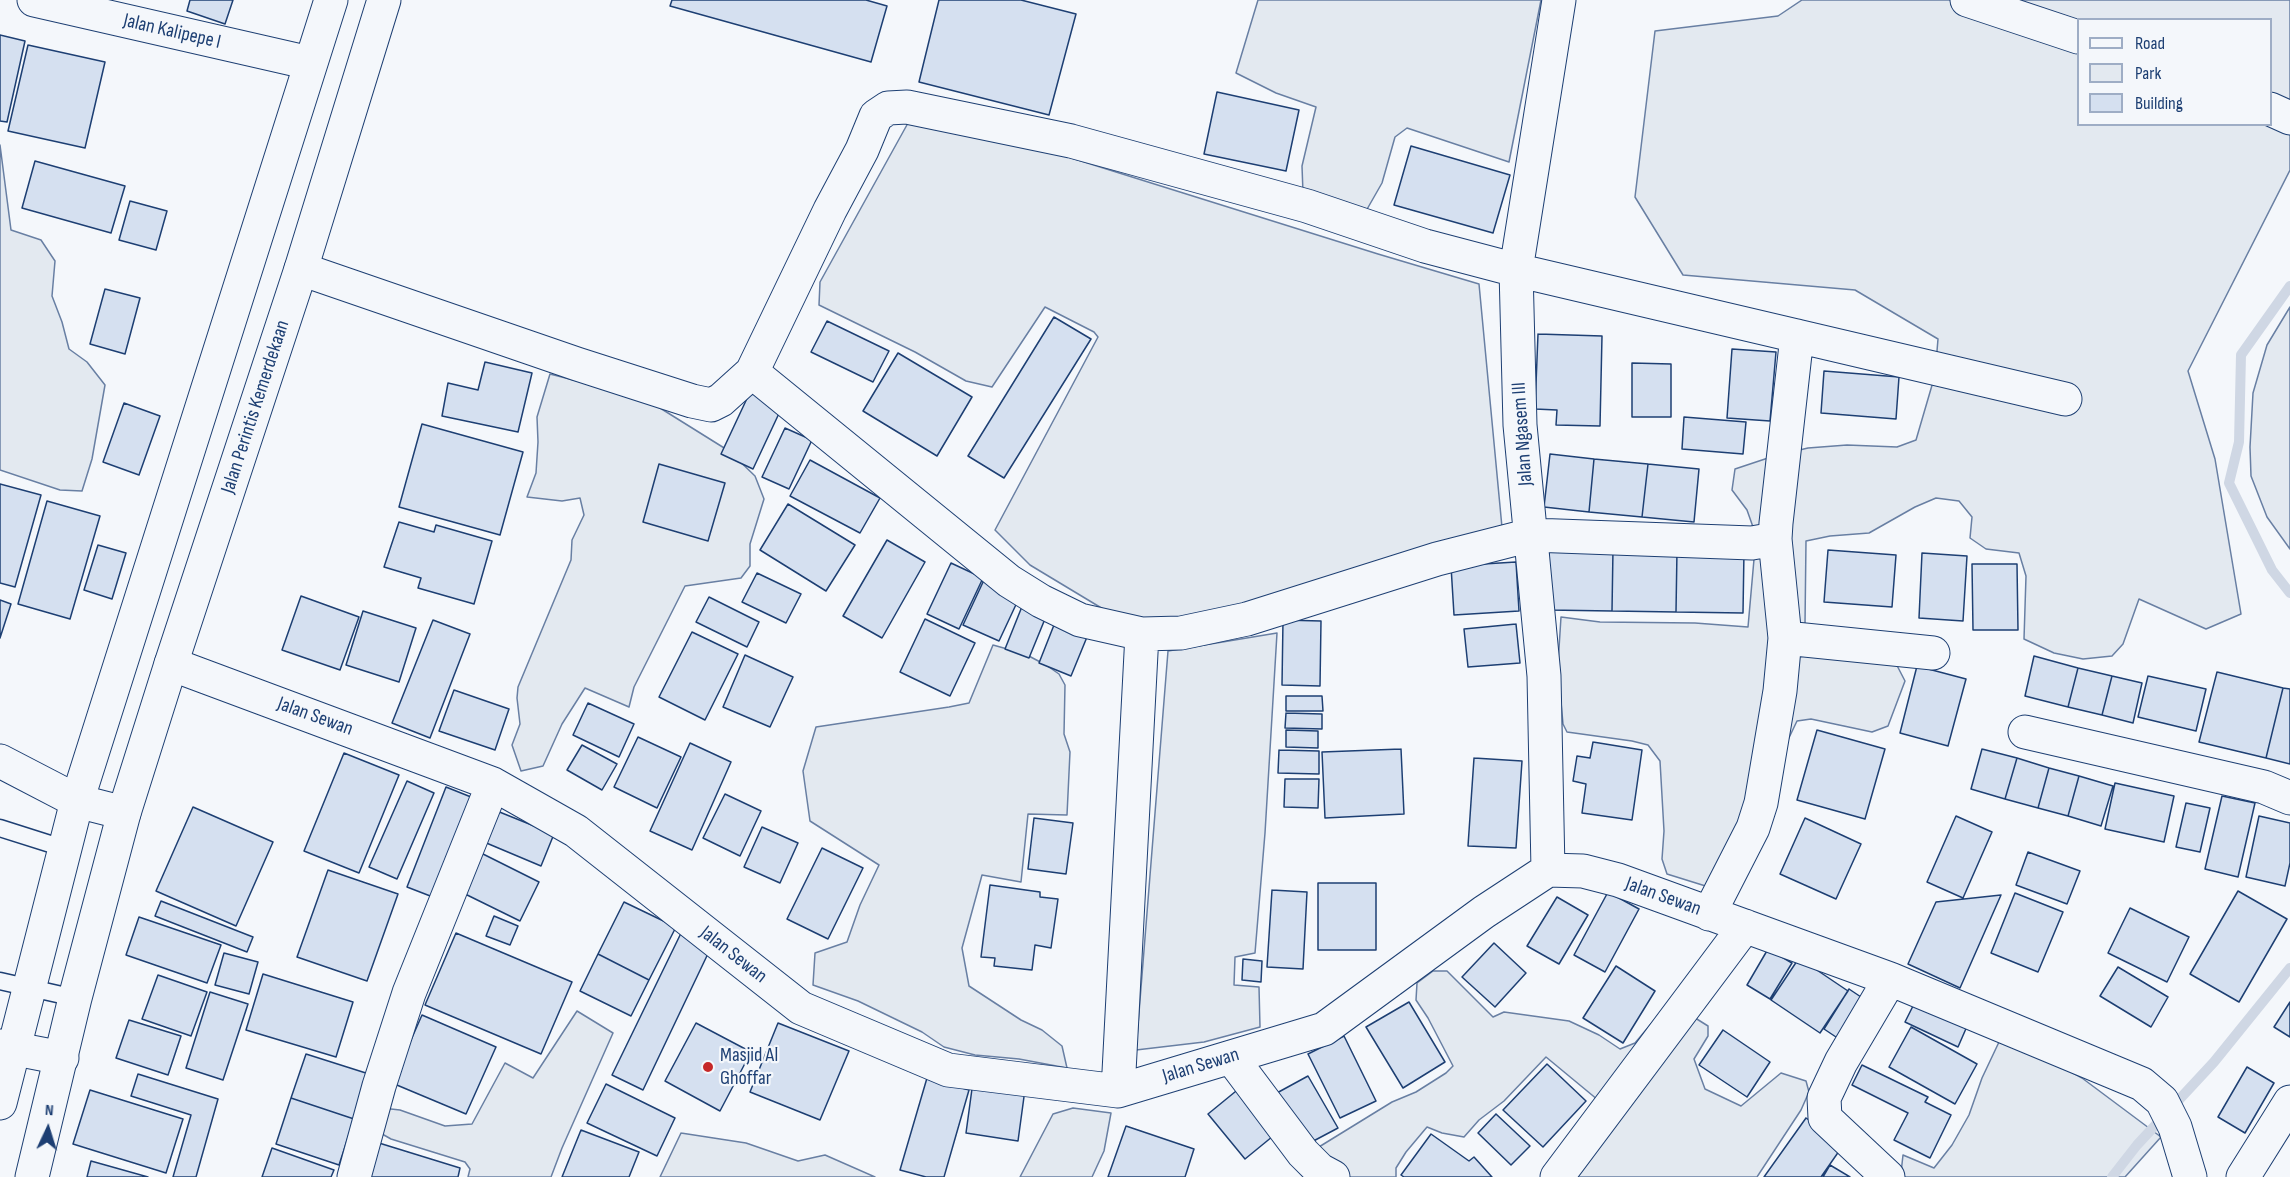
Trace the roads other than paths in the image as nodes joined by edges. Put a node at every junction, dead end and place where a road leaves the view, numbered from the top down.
1 (34, 0) edge
2 (331, 0) edge
3 (384, 0) edge
4 (1560, 0) edge
5 (1968, 0) edge
6 (2077, 36) edge
7 (310, 63) junction
8 (2272, 109) edge
9 (2290, 118) edge
10 (302, 269) junction
11 (1516, 270) junction
12 (1797, 336) junction
13 (752, 372) junction
14 (2065, 399) dead end
15 (1531, 535) junction
16 (1775, 539) junction
17 (1142, 634) junction
18 (1785, 638) junction
19 (1933, 653) dead end
20 (171, 664) junction
21 (2025, 732) dead end
22 (0, 760) edge
23 (493, 784) junction
24 (2290, 798) edge
25 (77, 801) junction
26 (124, 813) junction
27 (0, 828) edge
28 (66, 849) junction
29 (1548, 870) junction
30 (1709, 914) junction
31 (1745, 926) junction
32 (1890, 979) junction
33 (14, 984) edge
34 (75, 998) junction
35 (7, 1047) edge
36 (1231, 1057) junction
37 (62, 1058) junction
38 (1118, 1091) junction
39 (2290, 1102) edge
40 (0, 1103) edge
41 (1323, 1175) edge
42 (32, 1177) edge
43 (354, 1177) edge
44 (1557, 1177) edge
45 (1888, 1177) edge
46 (2190, 1177) edge
47 (2243, 1177) edge

1 - 7 main road, Jalan Kalipepe I
2 - 7 main road
3 - 10 main road, Jalan Perintis Kemerdekaan
4 - 11 main road, Jalan Ngasem III
5 - 6 main road
7 - 25 main road
8 - 9 main road
10 - 13 main road
10 - 20 main road, Jalan Perintis Kemerdekaan
11 - 12 main road
11 - 13 main road
11 - 15 main road, Jalan Ngasem III
12 - 14 main road
12 - 16 main road
13 - 17 main road
15 - 16 main road
15 - 17 main road
15 - 29 main road, Jalan Ngasem III
16 - 18 main road
17 - 38 main road
18 - 19 main road
18 - 30 main road
20 - 23 main road, Jalan Sewan
20 - 26 main road, Jalan Perintis Kemerdekaan
21 - 24 main road
22 - 25 main road
23 - 38 main road, Jalan Sewan
23 - 43 main road
25 - 26 main road
25 - 28 main road
26 - 34 main road, Jalan Perintis Kemerdekaan
27 - 28 lane
28 - 33 main road
29 - 30 main road, Jalan Sewan
29 - 36 main road, Jalan Sewan
30 - 31 main road, Jalan Sewan
31 - 32 main road, Jalan Sewan
31 - 44 main road
32 - 45 main road
32 - 46 main road, Jalan Sewan
33 - 34 lane
33 - 35 main road
34 - 37 main road, Jalan Perintis Kemerdekaan
35 - 37 main road
35 - 40 main road
36 - 38 main road, Jalan Sewan
36 - 41 main road
37 - 42 main road, Jalan Perintis Kemerdekaan
39 - 47 main road

